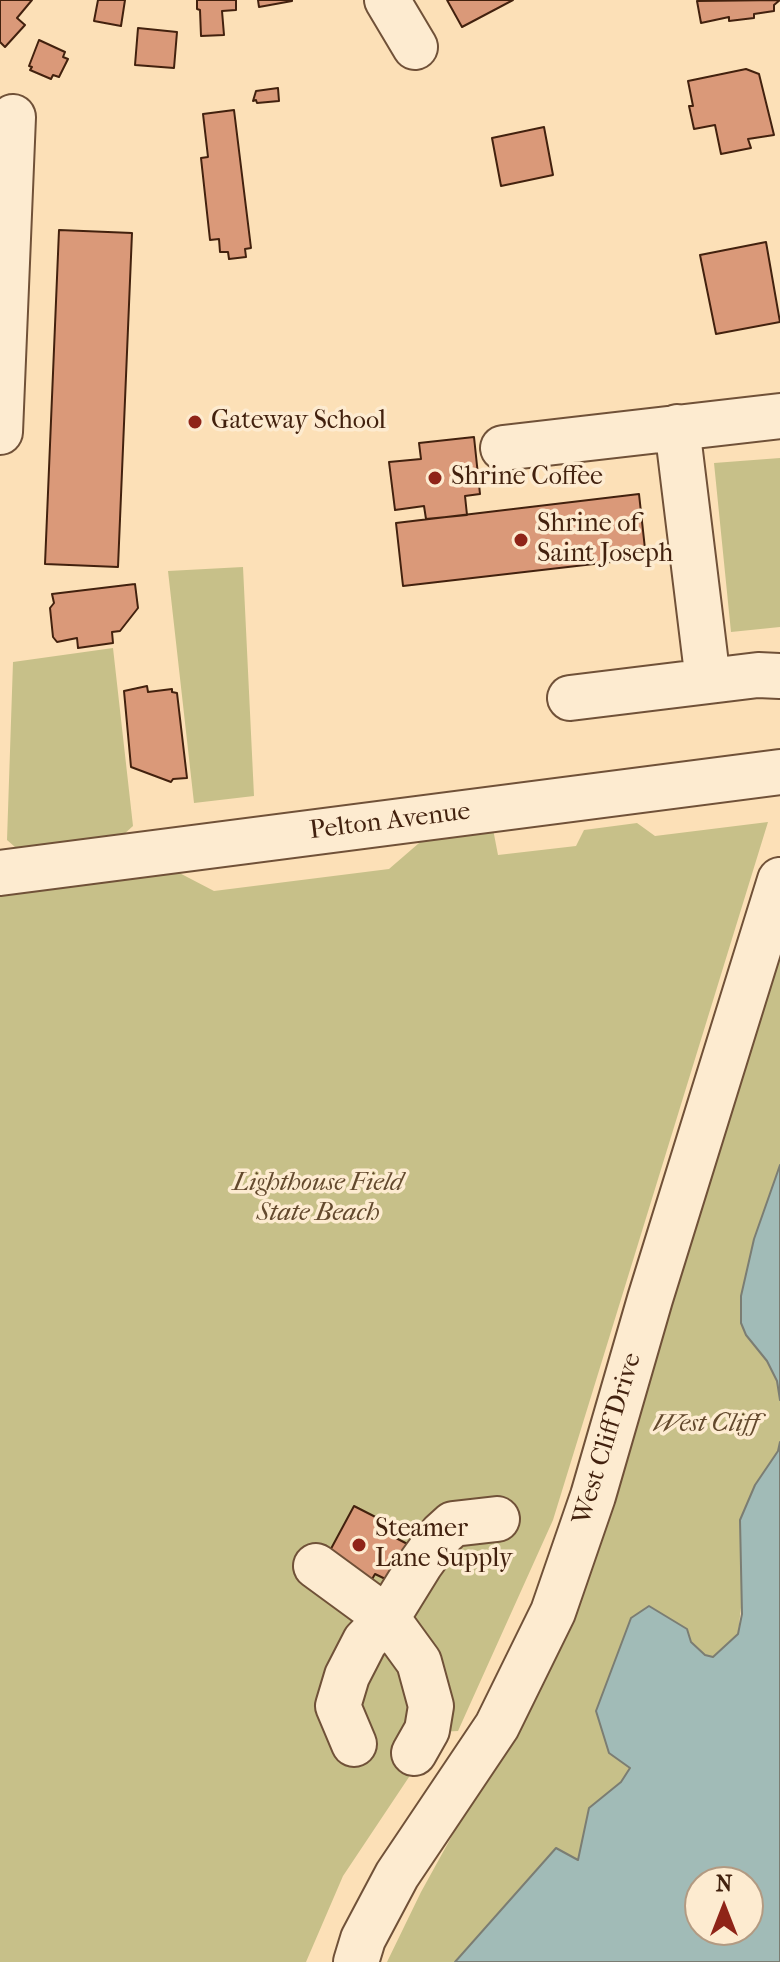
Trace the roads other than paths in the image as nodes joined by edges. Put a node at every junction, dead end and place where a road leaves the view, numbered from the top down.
1 (387, 0) edge
2 (415, 47) dead end
3 (13, 117) dead end
4 (3, 298) edge
5 (780, 416) edge
6 (677, 427) junction
7 (0, 432) edge
8 (503, 448) dead end
9 (780, 676) edge
10 (708, 681) junction
11 (570, 698) dead end
12 (780, 772) edge
13 (0, 873) edge
14 (780, 880) edge
15 (497, 1519) dead end
16 (316, 1566) dead end
17 (387, 1618) junction
18 (354, 1744) dead end
19 (414, 1753) dead end
20 (356, 1962) edge

1 - 2 street
3 - 4 street
4 - 7 street
5 - 6 street
6 - 8 street
6 - 10 street
9 - 10 street
10 - 11 street
12 - 13 street, Pelton Avenue
14 - 20 street, West Cliff Drive
15 - 17 street
16 - 17 street
17 - 18 street
17 - 19 street

